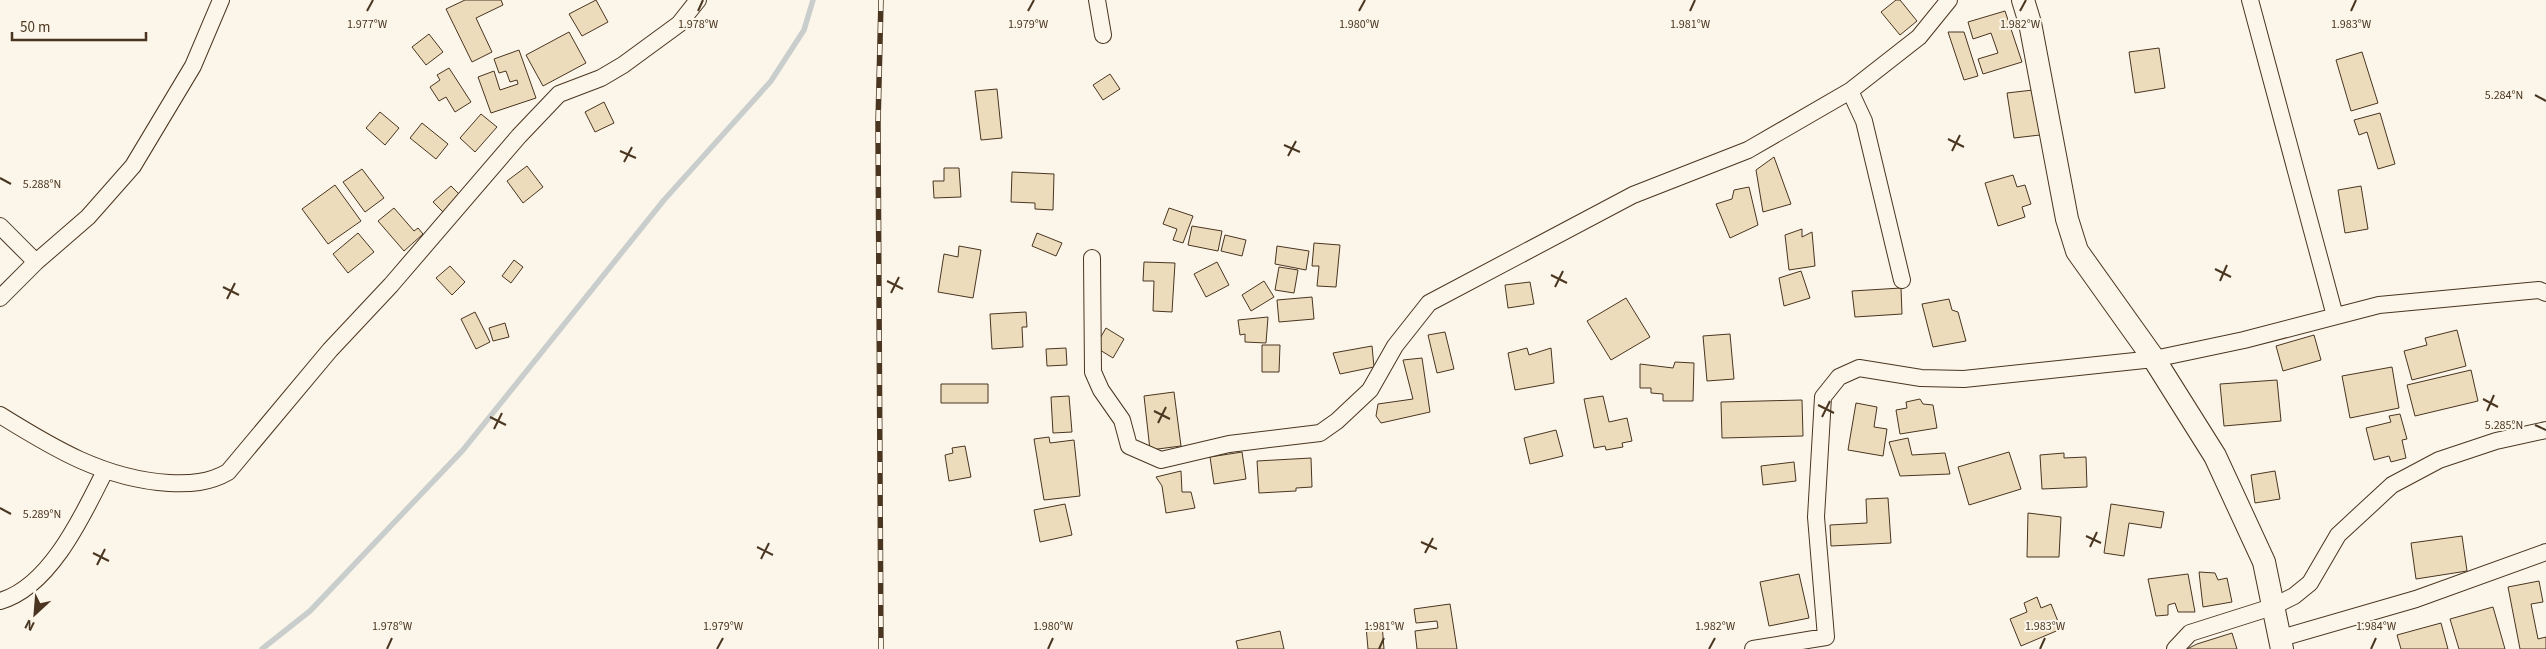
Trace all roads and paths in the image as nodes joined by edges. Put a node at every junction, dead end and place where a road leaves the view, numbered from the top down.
1 (221, 0) edge
2 (698, 0) edge
3 (1097, 0) edge
4 (1948, 0) edge
5 (2023, 0) edge
6 (2250, 0) edge
7 (1103, 35) dead end
8 (1850, 91) junction
9 (0, 226) edge
10 (1092, 258) dead end
11 (36, 262) junction
12 (1902, 280) dead end
13 (2546, 293) edge
14 (0, 298) edge
15 (2335, 316) junction
16 (2154, 358) junction
17 (0, 415) edge
18 (2546, 430) edge
19 (105, 472) junction
20 (2546, 552) edge
21 (0, 601) edge
22 (2272, 607) junction
23 (1828, 643) edge
24 (2281, 644) edge
25 (1753, 649) edge
26 (2175, 649) edge

1 - 11 street
2 - 19 street
3 - 7 street
4 - 8 street
5 - 16 street
6 - 15 street
8 - 10 street
8 - 12 street
9 - 11 street
11 - 14 street
13 - 15 street
15 - 16 street
16 - 22 street
16 - 23 street
17 - 19 street
18 - 22 street
19 - 21 street
20 - 24 street
22 - 24 street
22 - 26 street
23 - 25 street

